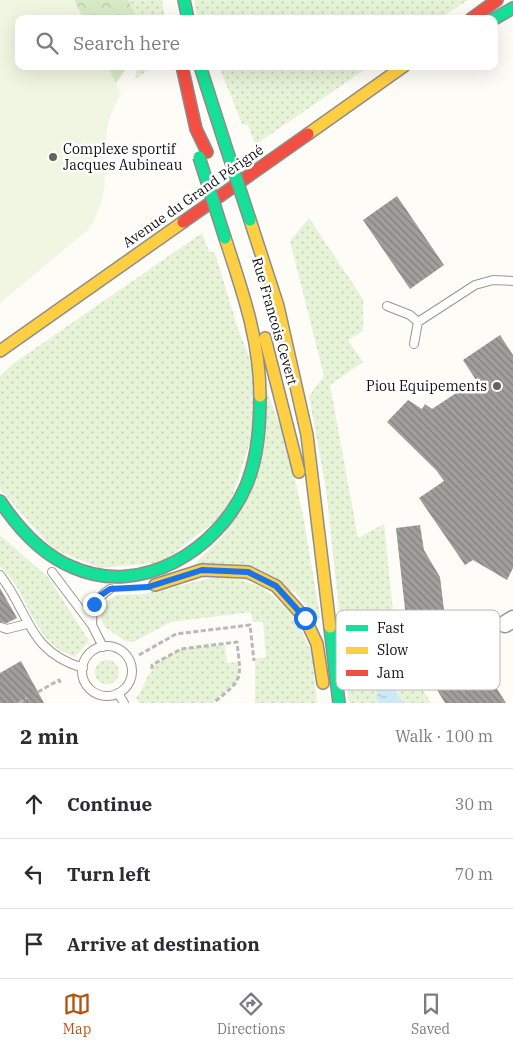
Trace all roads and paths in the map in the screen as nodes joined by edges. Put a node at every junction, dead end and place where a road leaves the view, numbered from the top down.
1 (184, 0) edge
2 (497, 0) edge
3 (513, 8) edge
4 (187, 15) edge
5 (476, 15) edge
6 (498, 17) edge
7 (183, 70) edge
8 (201, 70) edge
9 (398, 70) edge
10 (229, 235) junction
11 (513, 282) edge
12 (387, 306) dead end
13 (418, 322) junction
14 (414, 344) dead end
15 (0, 351) edge
16 (0, 501) edge
17 (39, 563) dead end
18 (52, 572) junction
19 (0, 575) edge
20 (70, 580) dead end
21 (96, 587) dead end
22 (141, 587) dead end
23 (114, 589) joint
24 (326, 589) junction
25 (27, 624) junction
26 (92, 625) junction
27 (1, 627) dead end
28 (103, 647) junction
29 (138, 655) dead end
30 (254, 660) dead end
31 (83, 668) junction
32 (152, 669) dead end
33 (336, 677) edge
34 (62, 685) dead end
35 (338, 690) edge
36 (38, 692) dead end
37 (118, 693) junction
38 (324, 693) dead end
39 (27, 698) dead end
40 (18, 703) edge
41 (124, 703) edge
42 (213, 703) edge
43 (339, 703) edge

1 - 4 street
2 - 5 street
3 - 6 street
7 - 10 street, bridge
8 - 24 street, Rue Francois Cevert, bridge
9 - 15 street, Avenue du Grand Périgné
10 - 16 street
10 - 24 street, Rue Francois Cevert
11 - 13 lane
12 - 13 lane
13 - 14 lane
17 - 18 street
18 - 20 street
18 - 26 lane
19 - 25 lane
21 - 23 street
22 - 38 street
23 - 26 lane
24 - 33 street, Rue Francois Cevert
25 - 27 lane
25 - 31 lane
26 - 28 lane
28 - 31 lane
28 - 37 lane
29 - 30 path
31 - 37 lane
32 - 42 path
34 - 36 path
35 - 43 street, Rue Francois Cevert
37 - 41 lane
39 - 40 path

